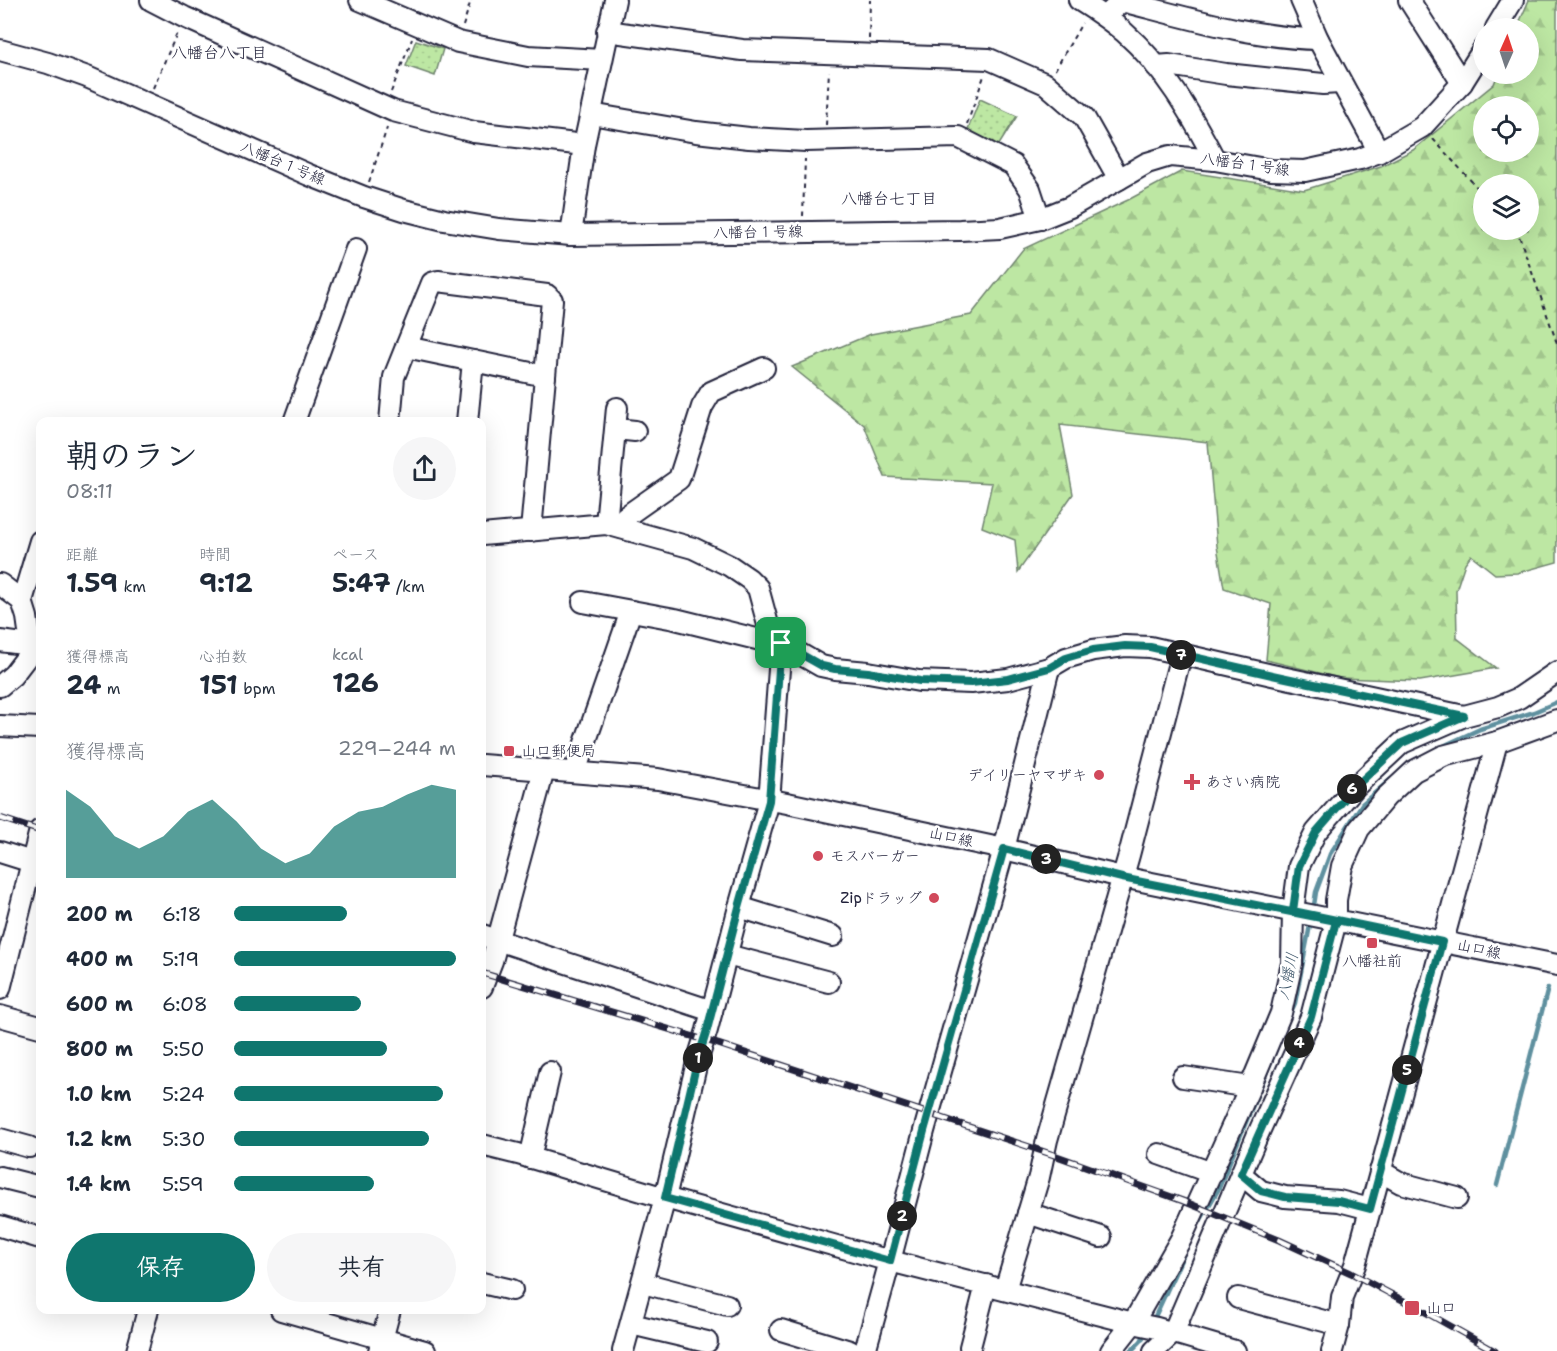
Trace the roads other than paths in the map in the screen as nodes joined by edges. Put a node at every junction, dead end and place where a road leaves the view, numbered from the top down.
1 (151, 0) edge
2 (360, 0) edge
3 (615, 0) edge
4 (1301, 0) edge
5 (1409, 0) edge
6 (1513, 0) edge
7 (1092, 8) edge
8 (1502, 18) edge
9 (607, 31) junction
10 (1318, 39) junction
11 (0, 50) edge
12 (602, 60) junction
13 (1156, 66) junction
14 (1473, 66) edge
15 (1341, 83) junction
16 (1462, 83) junction
17 (591, 114) junction
18 (584, 146) junction
19 (1379, 152) junction
20 (1215, 160) junction
21 (1119, 179) junction
22 (1040, 219) junction
23 (571, 235) junction
24 (356, 249) dead end
25 (406, 347) junction
26 (473, 361) junction
27 (764, 368) dead end
28 (545, 376) junction
29 (617, 408) dead end
30 (296, 417) edge
31 (390, 417) edge
32 (467, 417) edge
33 (614, 526) junction
34 (531, 531) junction
35 (486, 535) edge
36 (36, 555) edge
37 (0, 584) edge
38 (22, 602) junction
39 (584, 602) dead end
40 (631, 611) junction
41 (0, 641) edge
42 (777, 643) junction
43 (36, 644) edge
44 (1181, 655) junction
45 (1049, 668) junction
46 (1556, 675) edge
47 (0, 686) edge
48 (1464, 716) junction
49 (1557, 720) edge
50 (0, 726) edge
51 (36, 728) edge
52 (1497, 742) junction
53 (486, 765) edge
54 (544, 770) junction
55 (575, 772) junction
56 (769, 801) junction
57 (1004, 849) junction
58 (0, 852) edge
59 (35, 862) edge
60 (1122, 878) junction
61 (33, 895) edge
62 (739, 907) junction
63 (1297, 912) junction
64 (1331, 920) junction
65 (825, 931) dead end
66 (489, 938) edge
67 (1442, 942) junction
68 (727, 955) junction
69 (1557, 965) edge
70 (821, 976) dead end
71 (486, 977) edge
72 (0, 989) edge
73 (712, 1011) junction
74 (0, 1016) edge
75 (36, 1026) edge
76 (552, 1073) dead end
77 (1183, 1077) dead end
78 (1250, 1088) junction
79 (0, 1139) edge
80 (486, 1146) edge
81 (29, 1147) dead end
82 (1160, 1154) dead end
83 (530, 1158) junction
84 (1380, 1171) junction
85 (1212, 1173) junction
86 (1241, 1174) junction
87 (0, 1177) edge
88 (36, 1186) edge
89 (665, 1198) junction
90 (1457, 1198) dead end
91 (1370, 1209) junction
92 (1028, 1213) junction
93 (0, 1226) edge
94 (1101, 1236) dead end
95 (36, 1237) edge
96 (890, 1261) junction
97 (643, 1283) junction
98 (486, 1284) edge
99 (995, 1287) junction
100 (512, 1290) dead end
101 (1238, 1298) dead end
102 (727, 1305) dead end
103 (147, 1314) edge
104 (313, 1314) edge
105 (389, 1314) edge
106 (631, 1324) junction
107 (1339, 1325) junction
108 (1151, 1327) junction
109 (780, 1330) dead end
110 (707, 1342) dead end
111 (380, 1345) edge
112 (970, 1347) dead end
113 (137, 1351) edge
114 (425, 1351) edge
115 (623, 1351) edge
116 (850, 1351) edge
117 (864, 1351) edge
118 (1112, 1351) edge
119 (1154, 1351) edge
120 (1235, 1351) edge
121 (1332, 1351) edge

1 - 18 street
2 - 12 street
3 - 9 street
4 - 10 street
5 - 16 street
6 - 8 street
7 - 10 street
7 - 13 street
9 - 12 street
9 - 21 street
10 - 15 street
11 - 23 street, 八幡台１号線
12 - 17 street
13 - 15 street
13 - 20 street
14 - 16 street, 八幡台１号線
15 - 19 street
16 - 19 street, 八幡台１号線
17 - 18 street
17 - 22 street
18 - 23 street
19 - 20 street, 八幡台１号線
20 - 21 street, 八幡台１号線
21 - 22 street, 八幡台１号線
22 - 23 street, 八幡台１号線
24 - 30 street
25 - 26 street
25 - 28 street
25 - 31 street
26 - 28 street
26 - 32 street
27 - 33 street
28 - 34 street
29 - 33 street
33 - 34 street
33 - 42 street
34 - 35 street
36 - 38 street
37 - 38 street
38 - 43 street
39 - 40 street
40 - 42 street
40 - 55 street
41 - 43 street
42 - 45 street
42 - 56 street
43 - 47 street
44 - 45 street
44 - 48 street
44 - 60 street
45 - 57 street
46 - 48 street
48 - 63 street
49 - 52 street
50 - 51 street
52 - 64 street
52 - 67 street
53 - 54 street, 山口線
54 - 55 street, 山口線
54 - 66 street
55 - 56 street, 山口線
56 - 57 street, 山口線
56 - 62 street
57 - 60 street, 山口線
57 - 96 street
58 - 59 street
59 - 61 street
60 - 63 street, 山口線
60 - 92 street
61 - 72 street
62 - 65 street
62 - 68 street
63 - 64 street, 山口線
63 - 78 street
64 - 67 street, 山口線
64 - 86 street
66 - 71 street
66 - 73 street
67 - 69 street, 山口線
67 - 84 street
68 - 70 street
68 - 73 street
73 - 89 street
74 - 75 street
76 - 83 street
77 - 78 street
78 - 85 street
79 - 81 street
80 - 83 street
82 - 85 street
83 - 89 street
84 - 90 street
84 - 91 street
85 - 108 street
86 - 91 street
86 - 108 street
87 - 88 street
89 - 96 street
89 - 97 street
91 - 107 street
92 - 94 street
92 - 99 street
93 - 95 street
96 - 99 street
96 - 117 street
97 - 102 street
97 - 106 street
98 - 100 street
99 - 108 street
99 - 112 street
101 - 107 street
103 - 113 street
104 - 111 street
105 - 111 street
106 - 110 street
106 - 115 street
107 - 121 street
108 - 118 street
108 - 119 street
108 - 120 street
109 - 116 street
111 - 114 street

